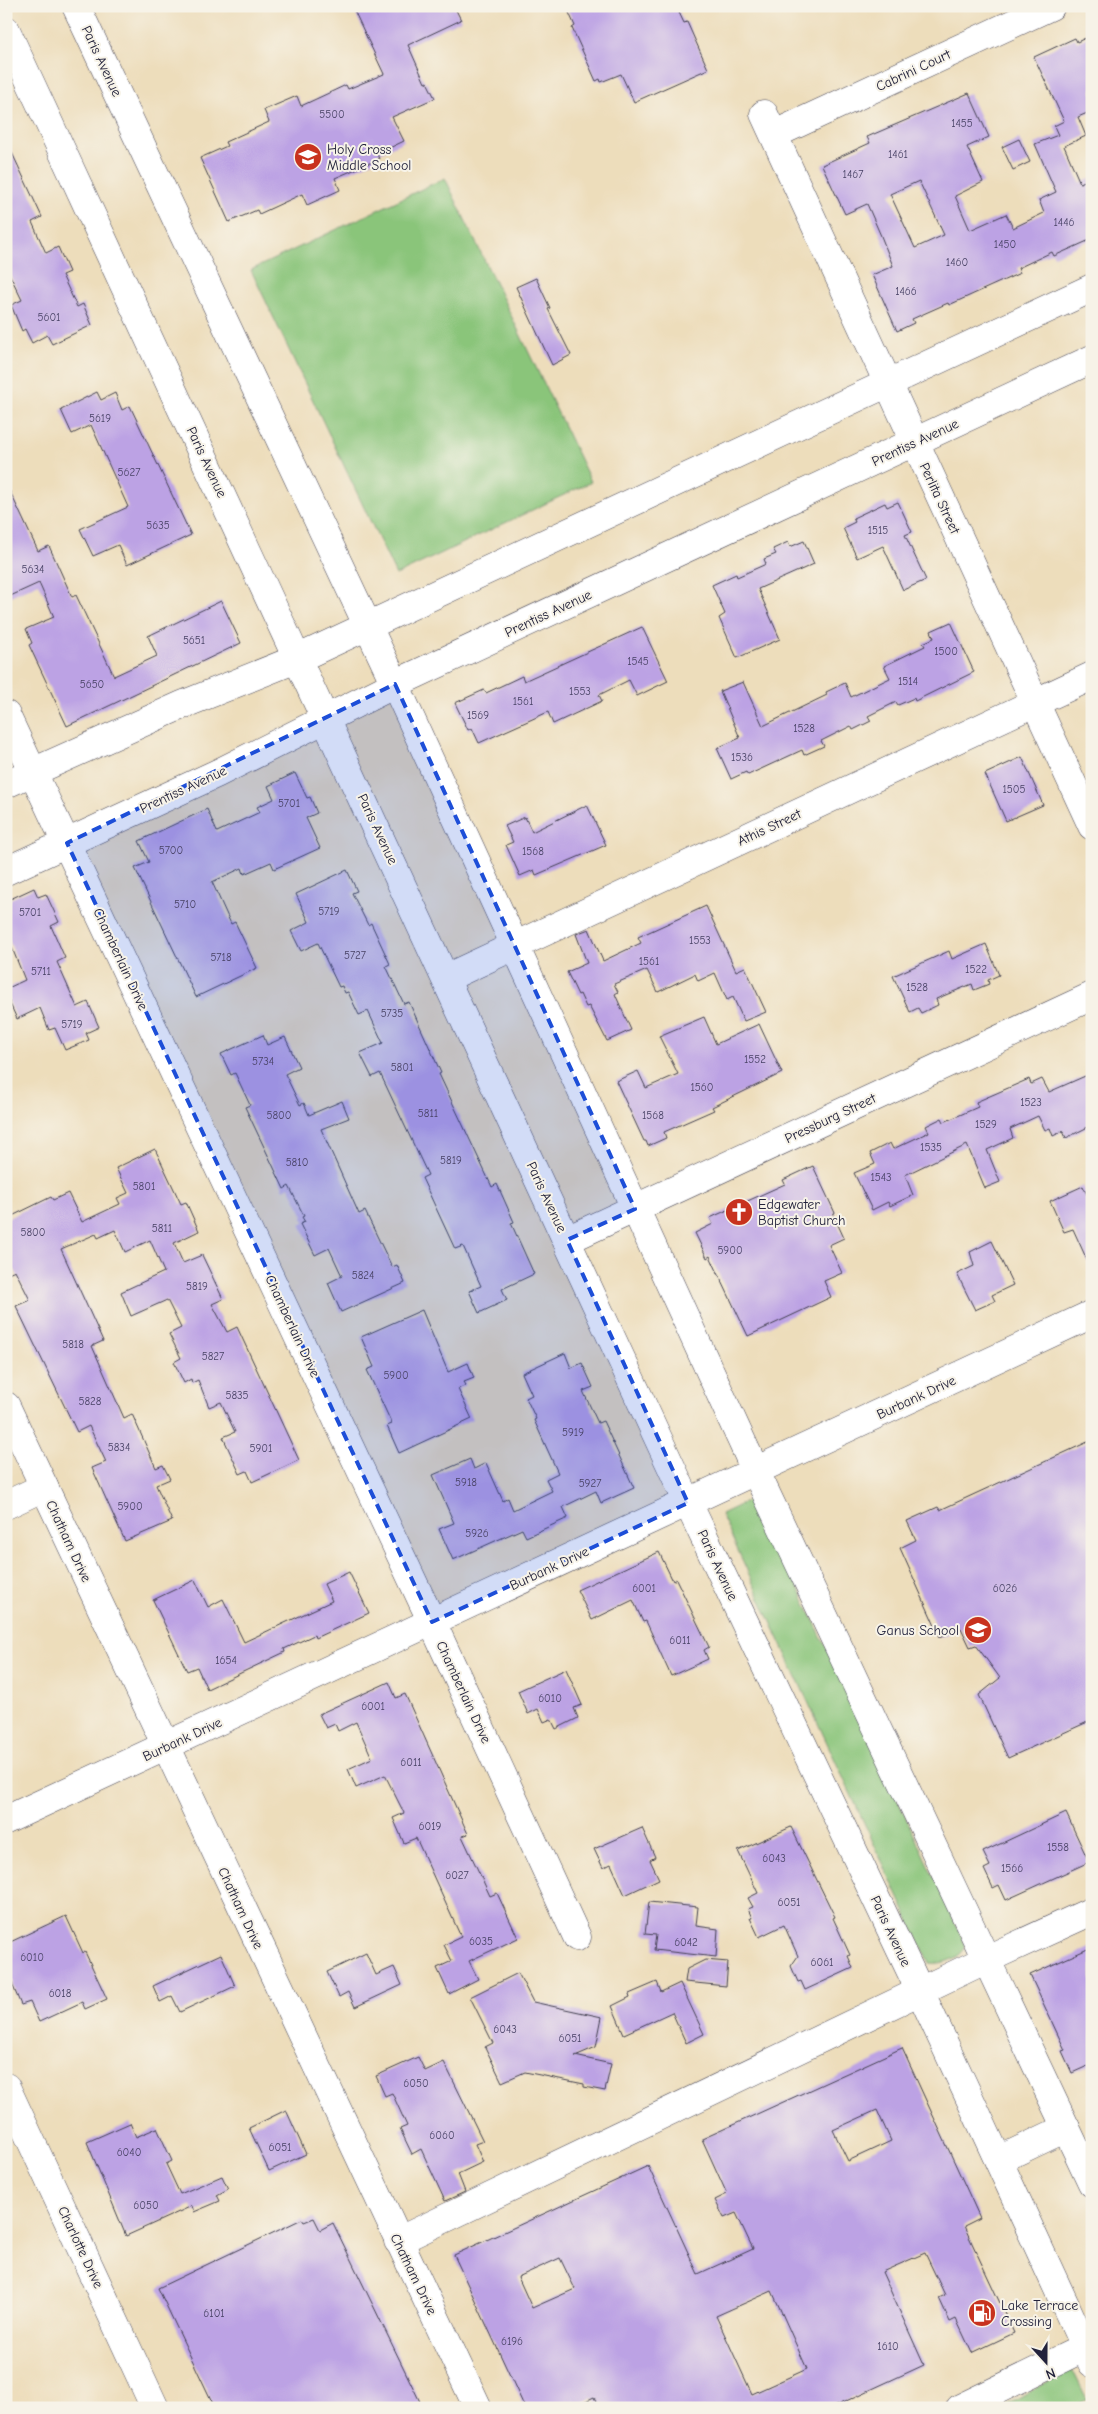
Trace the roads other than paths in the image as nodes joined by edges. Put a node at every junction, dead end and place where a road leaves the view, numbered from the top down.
1 (76, 6) edge
2 (1051, 6) edge
3 (6, 30) edge
4 (769, 124) joint
5 (1092, 288) edge
6 (1092, 360) edge
7 (886, 383) junction
8 (914, 442) junction
9 (368, 626) junction
10 (299, 658) junction
11 (1092, 676) edge
12 (395, 684) junction
13 (1034, 702) junction
14 (6, 715) edge
15 (326, 717) junction
16 (33, 772) junction
17 (6, 784) edge
18 (1092, 826) edge
19 (67, 843) junction
20 (6, 871) edge
21 (516, 945) junction
22 (446, 978) junction
23 (1092, 996) edge
24 (635, 1209) junction
25 (567, 1240) junction
26 (1092, 1314) edge
27 (6, 1406) edge
28 (756, 1472) junction
29 (44, 1487) junction
30 (688, 1503) junction
31 (6, 1505) edge
32 (432, 1622) junction
33 (166, 1747) junction
34 (6, 1820) edge
35 (1092, 1911) edge
36 (577, 1937) dead end
37 (985, 1960) junction
38 (920, 1991) junction
39 (6, 2087) edge
40 (1066, 2128) junction
41 (999, 2160) junction
42 (1092, 2183) edge
43 (398, 2241) junction
44 (1089, 2351) edge
45 (155, 2408) edge
46 (478, 2408) edge
47 (960, 2408) edge

1 - 9 street, Paris Avenue
2 - 4 street, Cabrini Court
3 - 10 street, Paris Avenue
4 - 7 street, Perlita Street
5 - 7 street
6 - 8 street, Prentiss Avenue
7 - 8 street, Perlita Street
7 - 9 street
8 - 12 street, Prentiss Avenue
8 - 13 street, Perlita Street
9 - 10 street
9 - 12 street, Paris Avenue
10 - 15 street, Paris Avenue
10 - 16 street
11 - 13 street, Athis Street
12 - 15 street, Prentiss Avenue
12 - 21 street, Paris Avenue
13 - 18 street, Perlita Street
13 - 21 street, Athis Street
14 - 16 street, Chamberlain Drive
15 - 19 street, Prentiss Avenue
15 - 22 street, Paris Avenue
16 - 17 street
16 - 19 street, Chamberlain Drive
19 - 20 street, Prentiss Avenue
19 - 32 street, Chamberlain Drive
21 - 22 street, Athis Street
21 - 24 street, Paris Avenue
22 - 25 street, Paris Avenue
23 - 24 street, Pressburg Street
24 - 25 street, Pressburg Street
24 - 28 street, Paris Avenue
25 - 30 street, Paris Avenue
26 - 28 street, Burbank Drive
27 - 29 street, Chatham Drive
28 - 30 street, Burbank Drive
28 - 37 street, Paris Avenue
29 - 31 street
29 - 33 street, Chatham Drive
30 - 32 street, Burbank Drive
30 - 38 street, Paris Avenue
32 - 33 street, Burbank Drive
32 - 36 street, Chamberlain Drive
33 - 34 street, Burbank Drive
33 - 43 street, Chatham Drive
35 - 37 street
37 - 38 street
37 - 40 street, Paris Avenue
38 - 41 street, Paris Avenue
38 - 43 street
39 - 45 street, Charlotte Drive
40 - 41 street
40 - 42 street, Paris Avenue
41 - 44 street, Paris Avenue
43 - 46 street, Chatham Drive
44 - 47 street

